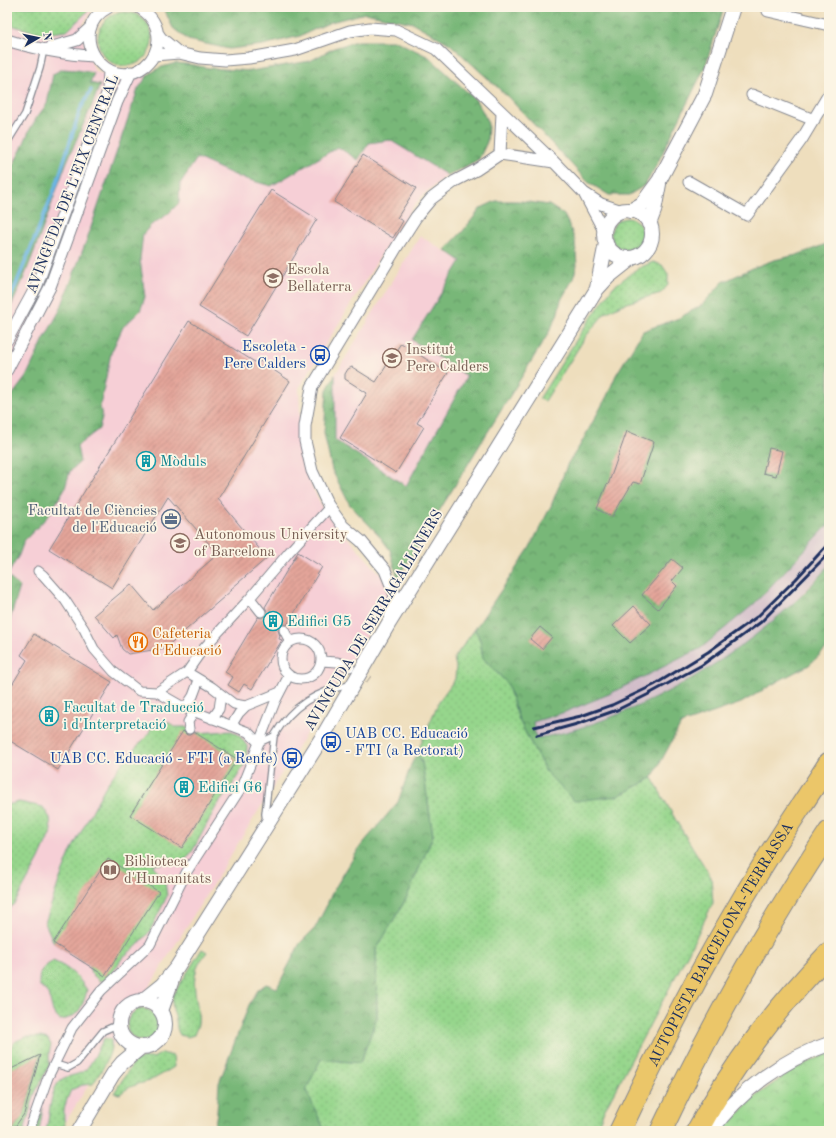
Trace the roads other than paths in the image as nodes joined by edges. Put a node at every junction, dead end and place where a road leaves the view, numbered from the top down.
1 (109, 7) edge
2 (138, 7) edge
3 (733, 7) edge
4 (768, 11) dead end
5 (829, 25) edge
6 (91, 27) junction
7 (157, 32) junction
8 (7, 40) edge
9 (45, 49) junction
10 (179, 53) junction
11 (154, 55) junction
12 (93, 56) junction
13 (109, 70) junction
14 (131, 72) junction
15 (752, 94) dead end
16 (829, 94) edge
17 (502, 113) junction
18 (814, 120) junction
19 (7, 143) edge
20 (500, 154) junction
21 (554, 162) junction
22 (660, 181) junction
23 (689, 182) dead end
24 (584, 193) junction
25 (626, 211) junction
26 (649, 224) junction
27 (605, 237) junction
28 (632, 258) junction
29 (597, 289) junction
30 (7, 340) edge
31 (7, 370) edge
32 (326, 510) dead end
33 (38, 571) dead end
34 (250, 598) junction
35 (262, 612) tunnel mouth
36 (389, 623) junction
37 (284, 630) tunnel mouth
38 (290, 642) junction
39 (321, 661) junction
40 (350, 667) tunnel mouth
41 (187, 672) junction
42 (289, 675) junction
43 (199, 680) junction
44 (354, 684) junction
45 (157, 692) junction
46 (280, 692) junction
47 (221, 695) junction
48 (246, 706) junction
49 (185, 708) junction
50 (194, 712) junction
51 (212, 719) junction
52 (231, 726) junction
53 (189, 729) dead end
54 (274, 736) junction
55 (259, 743) junction
56 (829, 763) edge
57 (266, 828) junction
58 (829, 832) edge
59 (829, 953) edge
60 (177, 967) junction
61 (142, 1001) junction
62 (161, 1011) junction
63 (119, 1024) junction
64 (123, 1038) junction
65 (829, 1044) edge
66 (140, 1048) junction
67 (55, 1064) junction
68 (113, 1074) junction
69 (29, 1131) edge
70 (79, 1131) edge
71 (620, 1131) edge
72 (661, 1131) edge
73 (697, 1131) edge
74 (711, 1131) edge

1 - 6 street
2 - 7 street
3 - 22 street
4 - 5 street
6 - 9 street
6 - 12 street
7 - 10 street
7 - 11 street
8 - 9 street
9 - 12 street
9 - 19 lane
10 - 11 street
10 - 17 street
11 - 14 street
12 - 13 street
13 - 14 street
13 - 30 street, AVINGUDA DE L'EIX CENTRAL
14 - 31 street, AVINGUDA DE L'EIX CENTRAL
15 - 18 street
16 - 18 street
17 - 20 street
17 - 21 street
18 - 23 street
20 - 21 street
20 - 36 street
21 - 24 street
22 - 25 street
22 - 26 street
24 - 25 street
24 - 27 street
25 - 26 street
25 - 27 street
26 - 28 street
27 - 28 street
27 - 29 street, AVINGUDA DE SERRAGALLINERS
28 - 29 street, AVINGUDA DE SERRAGALLINERS
29 - 36 street, AVINGUDA DE SERRAGALLINERS
32 - 34 street
33 - 45 street
34 - 35 street
34 - 41 street
36 - 44 street, AVINGUDA DE SERRAGALLINERS
37 - 38 street
38 - 39 street, AVINGUDA DE SERRAGALLINERS
38 - 42 street
39 - 40 street, AVINGUDA DE SERRAGALLINERS
39 - 42 street, AVINGUDA DE SERRAGALLINERS
41 - 43 street
41 - 45 street
42 - 46 street
43 - 47 street
43 - 49 street
44 - 54 lane
44 - 57 street, AVINGUDA DE SERRAGALLINERS
45 - 49 street
46 - 48 street
46 - 55 street
47 - 48 street
47 - 51 street
48 - 52 street
49 - 50 street
50 - 51 street
50 - 53 street
51 - 52 street
52 - 55 street
54 - 55 lane
54 - 57 lane
55 - 67 street
56 - 71 highway, AUTOPISTA BARCELONA-TERRASSA
57 - 60 street, AVINGUDA DE SERRAGALLINERS
58 - 72 highway
59 - 73 highway
60 - 61 street, AVINGUDA DE SERRAGALLINERS
60 - 62 street, AVINGUDA DE SERRAGALLINERS
61 - 62 street
61 - 63 street
62 - 66 street
63 - 64 street
63 - 67 lane
64 - 66 street
64 - 68 street
65 - 74 street
66 - 68 street
67 - 69 street
68 - 70 street

